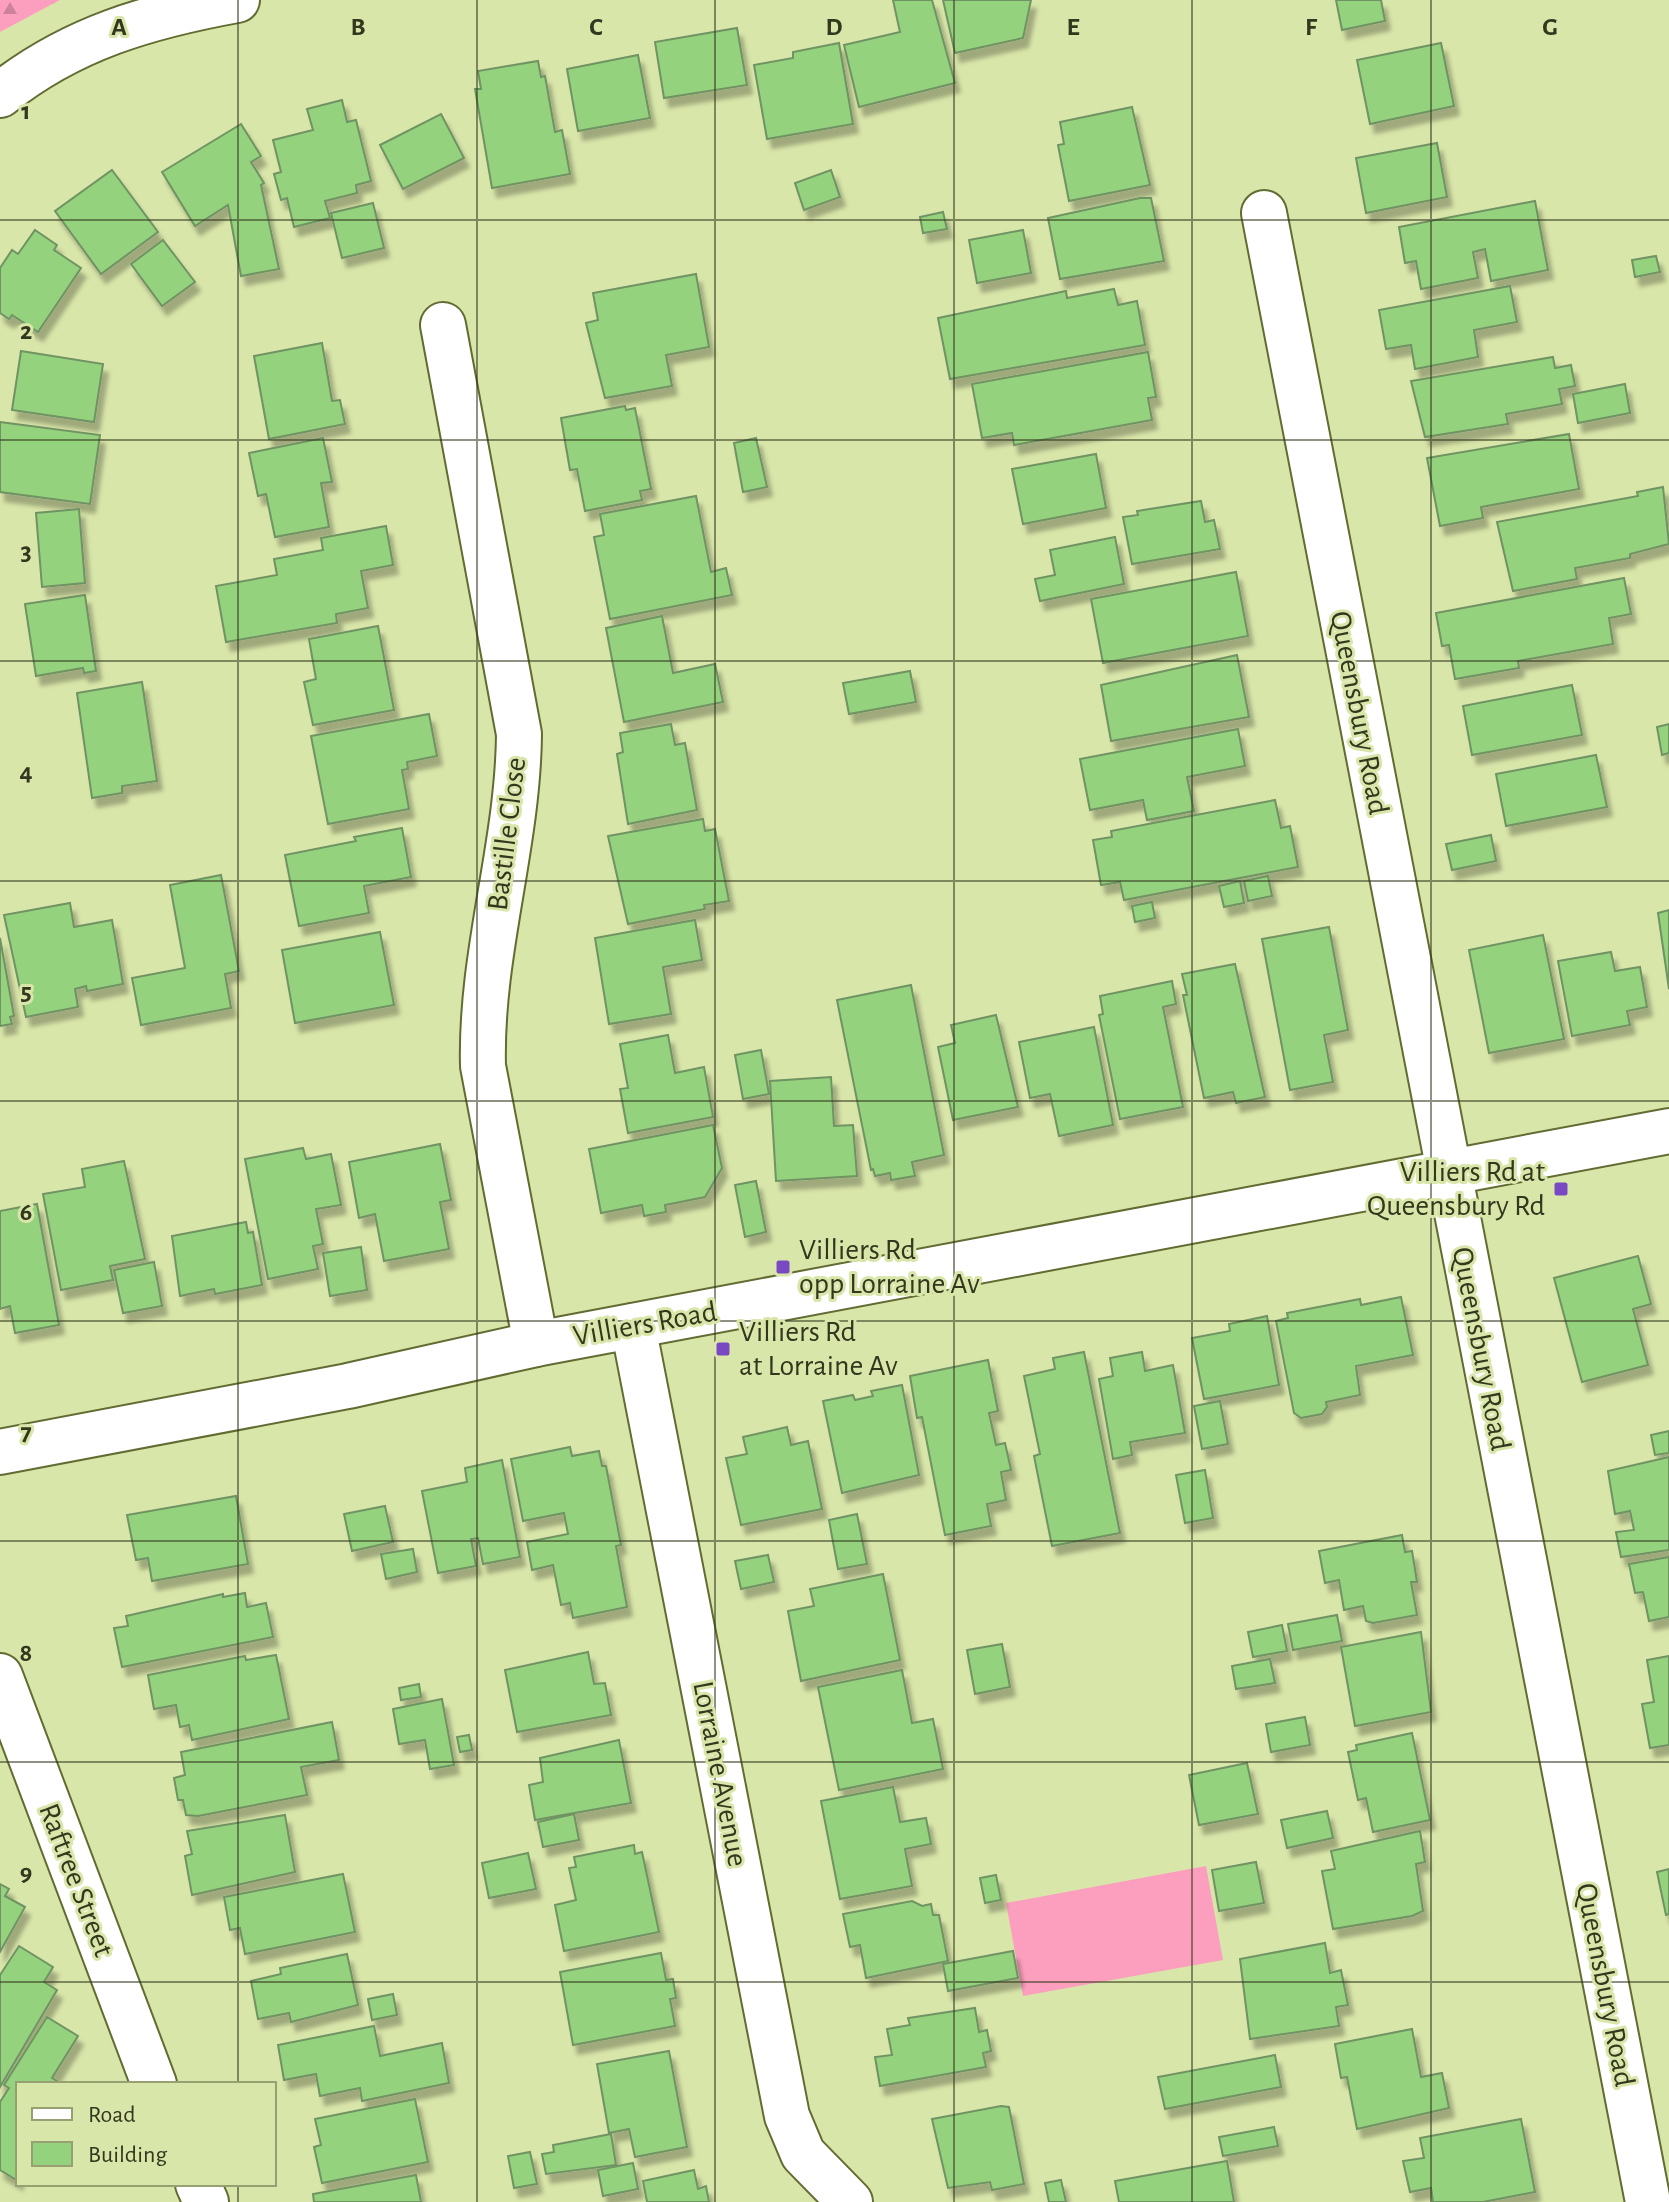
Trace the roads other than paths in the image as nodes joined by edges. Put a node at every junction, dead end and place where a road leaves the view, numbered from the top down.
1 (237, 0) edge
2 (0, 95) edge
3 (1264, 213) dead end
4 (443, 325) dead end
5 (1669, 1131) edge
6 (1447, 1173) junction
7 (633, 1326) junction
8 (536, 1344) junction
9 (0, 1452) edge
10 (0, 1676) edge
11 (153, 2082) edge
12 (1653, 2179) edge
13 (850, 2202) edge

1 - 2 street
3 - 6 street, Queensbury Road
4 - 8 street, Bastille Close
5 - 6 street, Villiers Road
6 - 7 street, Villiers Road
6 - 12 street, Queensbury Road
7 - 8 street, Villiers Road
7 - 13 street, Lorraine Avenue
8 - 9 street, Villiers Road
10 - 11 street, Raftree Street

